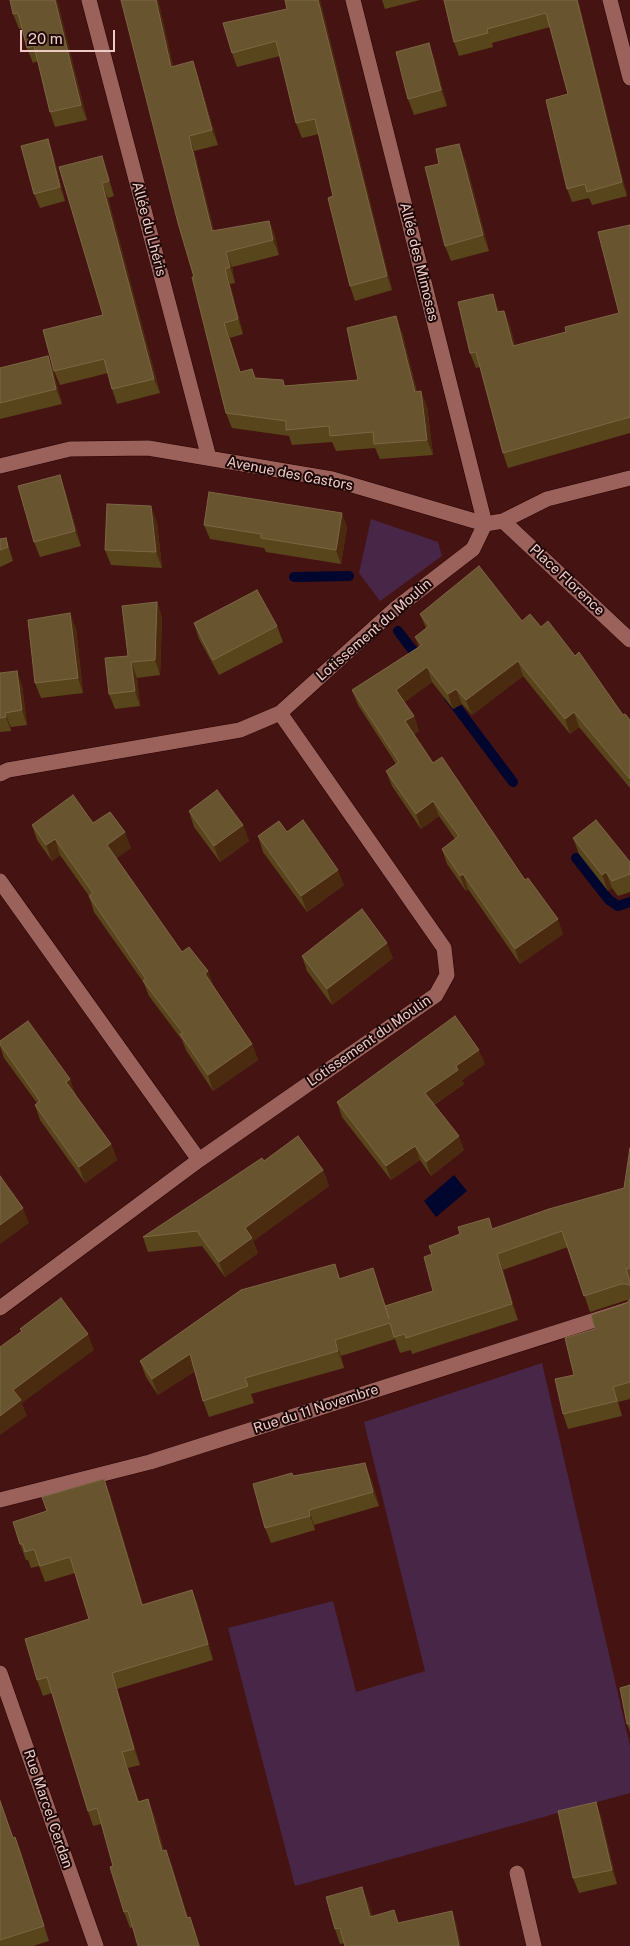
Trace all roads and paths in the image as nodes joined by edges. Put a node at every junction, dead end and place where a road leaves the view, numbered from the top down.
1 (89, 0) edge
2 (353, 0) edge
3 (610, 0) edge
4 (630, 78) edge
5 (209, 458) junction
6 (0, 466) edge
7 (630, 478) edge
8 (503, 521) junction
9 (485, 524) junction
10 (630, 640) edge
11 (280, 713) junction
12 (0, 774) edge
13 (0, 880) edge
14 (199, 1160) junction
15 (0, 1308) edge
16 (630, 1309) edge
17 (0, 1500) edge
18 (0, 1673) edge
19 (517, 1873) dead end
20 (96, 1946) edge
21 (534, 1946) edge

1 - 5 street, Allée du Lhéris
2 - 9 street, Allée des Mimosas
3 - 4 street
5 - 6 street, Avenue des Castors
5 - 9 street, Avenue des Castors
7 - 8 street, Avenue des Castors
8 - 9 street, Avenue des Castors
8 - 10 street, Place Florence
9 - 11 street, Lotissement du Moulin
11 - 12 street, Lotissement du Moulin
11 - 14 street, Lotissement du Moulin
13 - 14 street
14 - 15 street, Lotissement du Moulin
16 - 17 street, Rue du 11 Novembre
18 - 20 street, Rue Marcel Cerdan
19 - 21 street

